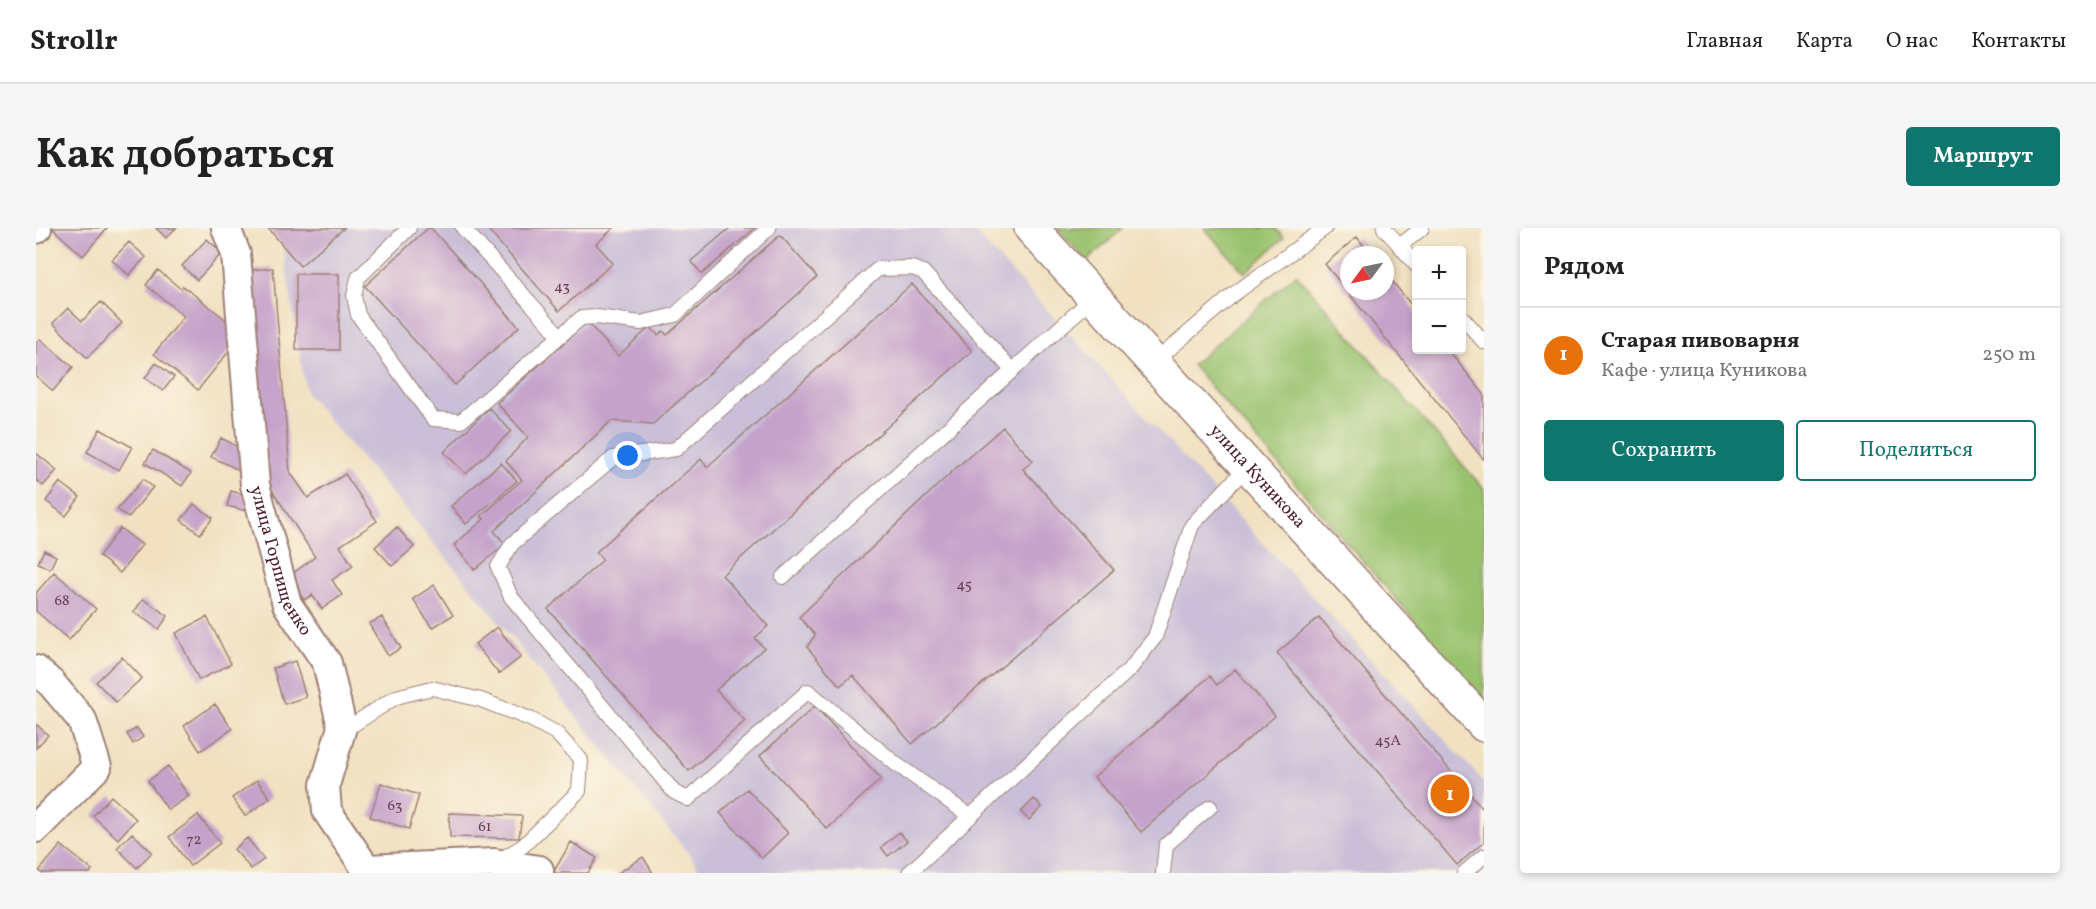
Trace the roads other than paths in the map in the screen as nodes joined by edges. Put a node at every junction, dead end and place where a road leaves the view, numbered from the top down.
1 (226, 228) edge
2 (409, 228) edge
3 (463, 228) edge
4 (770, 228) edge
5 (1031, 228) edge
6 (1325, 228) edge
7 (1384, 228) edge
8 (1422, 228) edge
9 (1400, 246) junction
10 (1412, 261) edge
11 (1094, 297) junction
12 (1466, 322) edge
13 (560, 336) junction
14 (1484, 342) edge
15 (1153, 363) junction
16 (1012, 370) junction
17 (1248, 466) junction
18 (783, 577) dead end
19 (36, 670) edge
20 (1484, 725) edge
21 (342, 727) junction
22 (1210, 807) dead end
23 (970, 816) junction
24 (36, 828) edge
25 (1484, 856) edge
26 (494, 864) junction
27 (368, 871) edge
28 (539, 873) edge
29 (909, 873) edge
30 (1163, 873) edge
31 (1464, 873) edge

1 - 21 street, улица Горпищенко
2 - 13 lane
3 - 13 lane
4 - 13 lane
5 - 11 street, улица Куникова
6 - 15 lane
7 - 9 lane
8 - 9 lane
9 - 10 lane
11 - 15 street, улица Куникова
11 - 16 lane
12 - 14 lane
15 - 17 street, улица Куникова
16 - 18 lane
16 - 23 lane
17 - 20 street, улица Куникова
17 - 23 lane
19 - 24 street
21 - 26 lane
21 - 27 street, улица Горпищенко
22 - 30 lane
23 - 29 lane
25 - 31 lane
26 - 27 street
26 - 28 street

